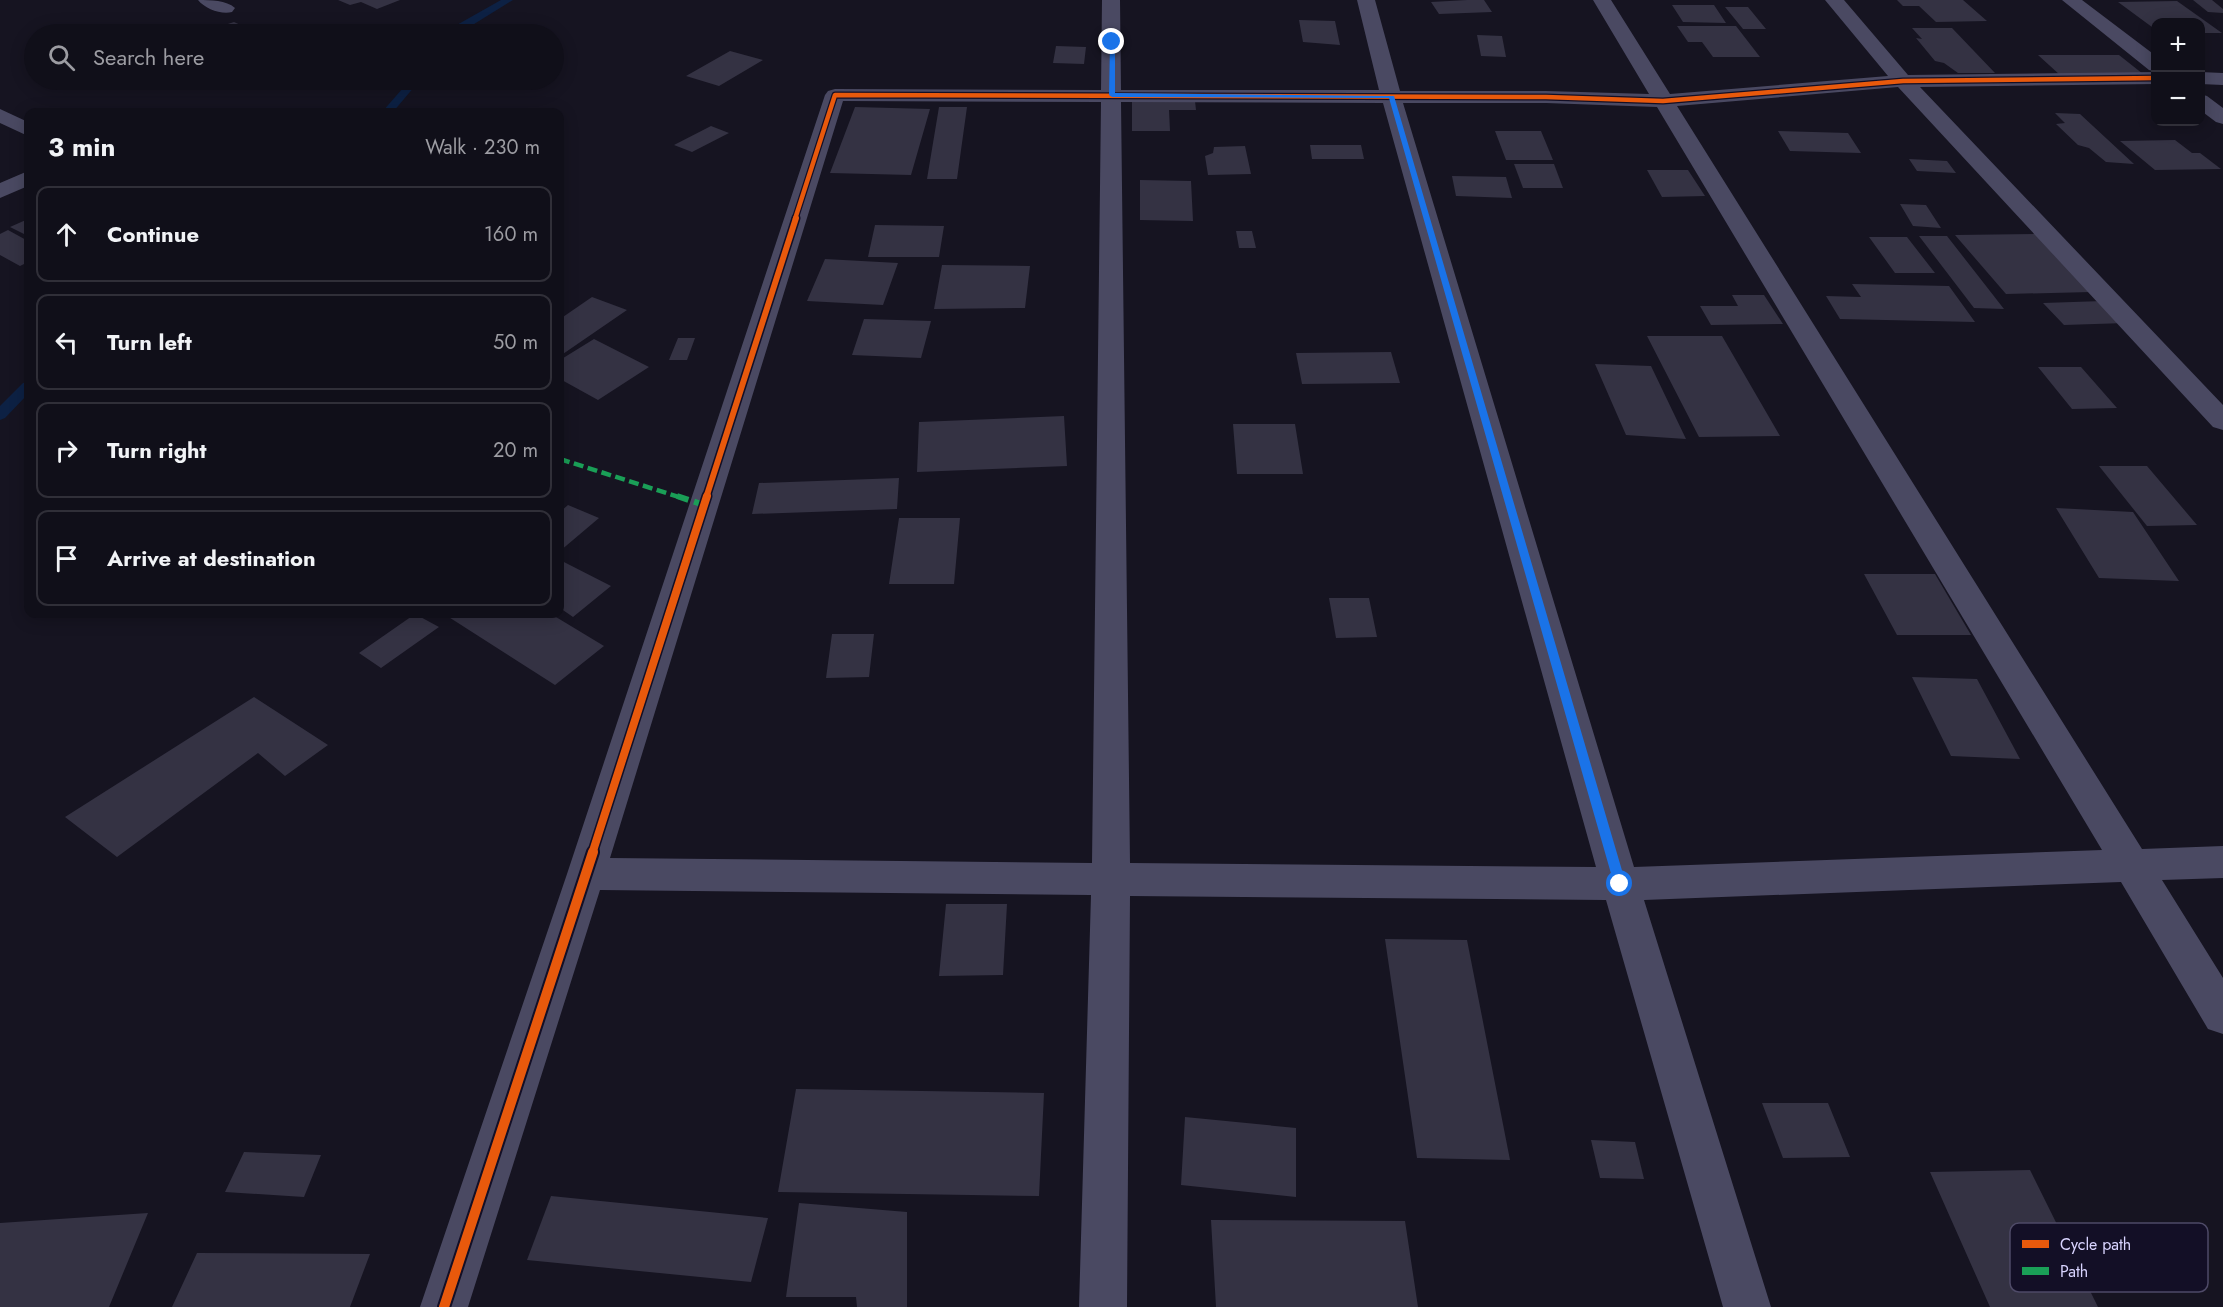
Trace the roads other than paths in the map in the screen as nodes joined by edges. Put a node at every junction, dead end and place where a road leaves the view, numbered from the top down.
1 (207, 0) edge
2 (1111, 0) edge
3 (1366, 0) edge
4 (1602, 0) edge
5 (1834, 0) edge
6 (2071, 0) edge
7 (226, 8) dead end
8 (2151, 62) edge
9 (2151, 78) edge
10 (2205, 78) edge
11 (2223, 79) edge
12 (1903, 81) junction
13 (1112, 95) junction
14 (1391, 96) junction
15 (1663, 100) junction
16 (2205, 104) edge
17 (0, 115) edge
18 (2223, 118) edge
19 (24, 128) edge
20 (24, 180) edge
21 (0, 191) edge
22 (2223, 420) edge
23 (2223, 862) edge
24 (2132, 867) junction
25 (586, 874) junction
26 (1112, 880) junction
27 (1620, 884) junction
28 (2223, 1015) edge
29 (444, 1307) edge
30 (1103, 1307) edge
31 (1747, 1307) edge

1 - 7 street
2 - 13 street
3 - 14 street
4 - 15 street
5 - 12 street
6 - 8 street
9 - 12 street
10 - 11 street
12 - 15 street
12 - 22 street
13 - 14 street
13 - 25 street
13 - 26 street
14 - 15 street
14 - 27 street
15 - 24 street
16 - 18 street
17 - 19 street
20 - 21 street
23 - 24 street
24 - 27 street
24 - 28 street
25 - 26 street
25 - 29 street
26 - 27 street
26 - 30 street
27 - 31 street

